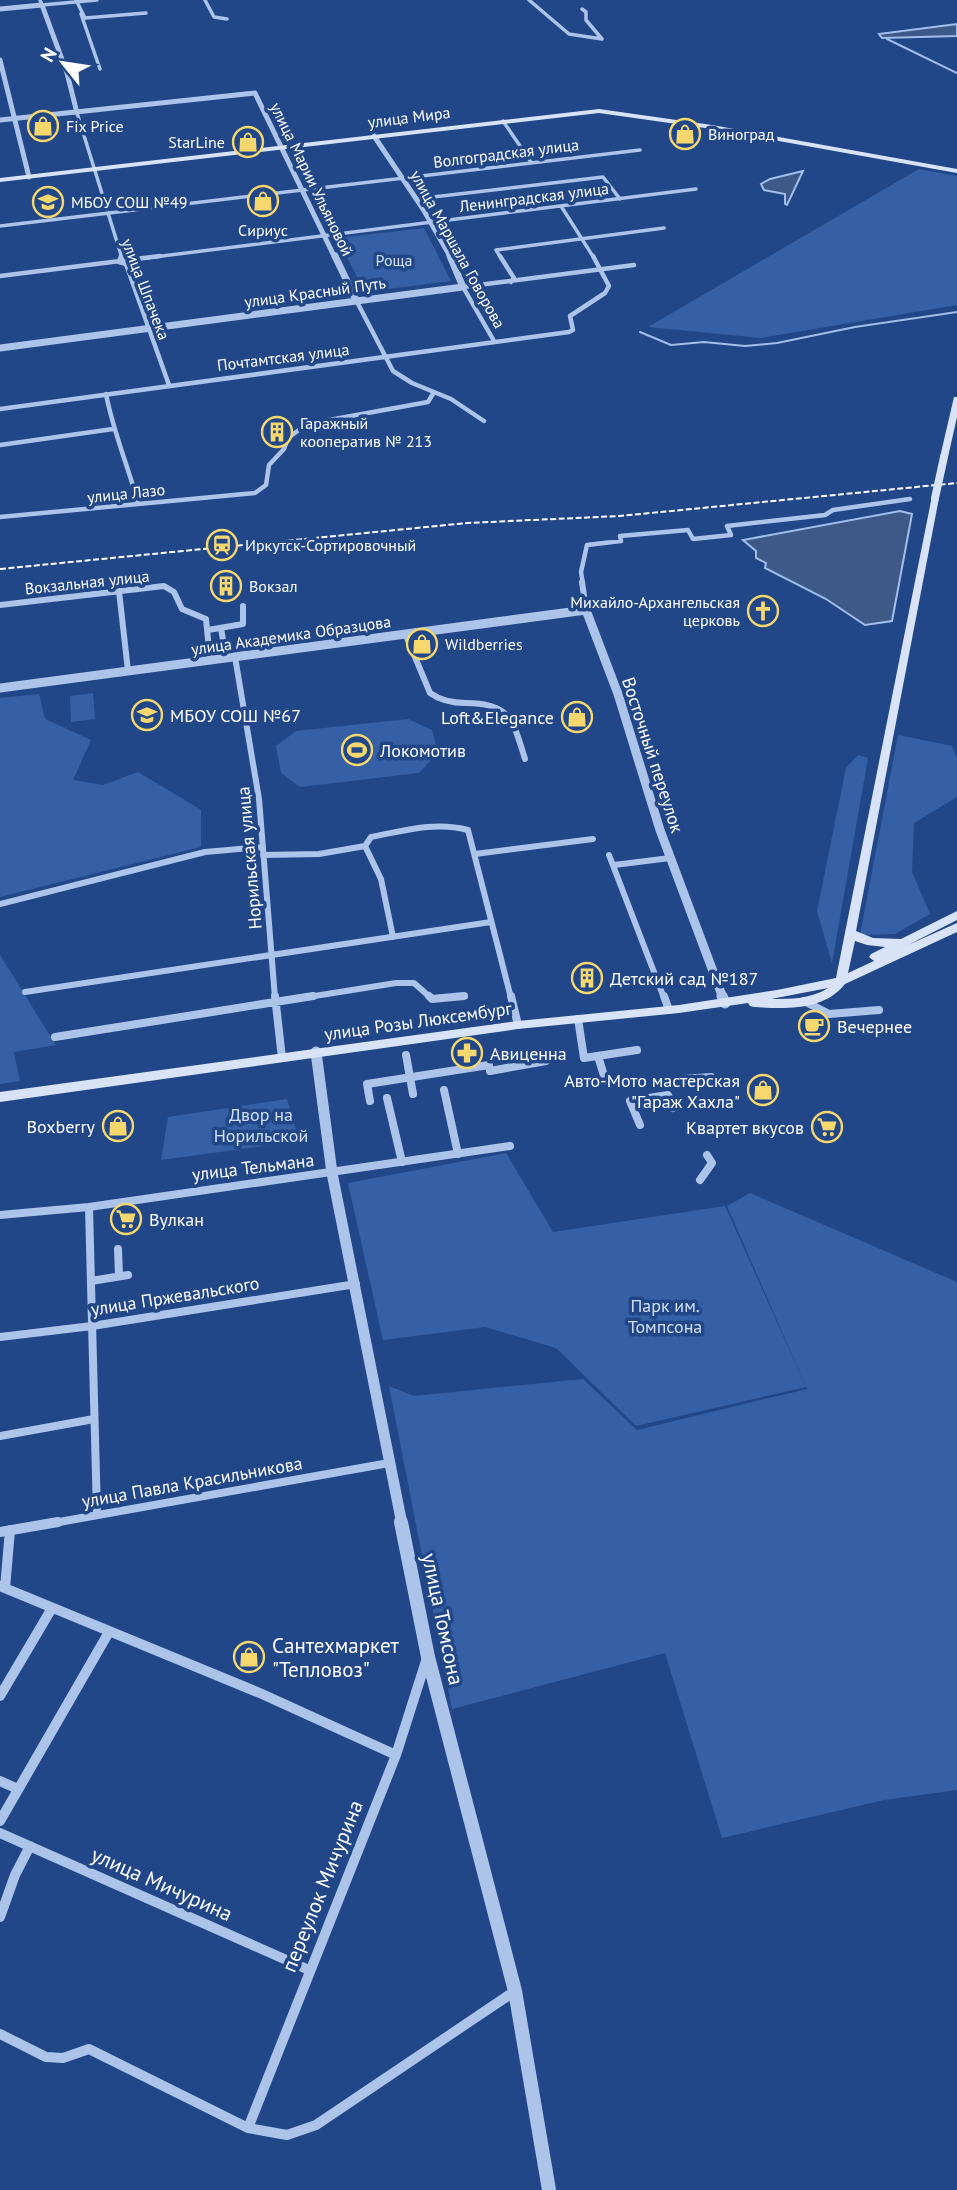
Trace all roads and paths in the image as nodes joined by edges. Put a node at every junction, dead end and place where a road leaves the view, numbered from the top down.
1 (97, 0) edge
2 (205, 0) edge
3 (529, 0) edge
4 (77, 1) edge
5 (41, 3) edge
6 (0, 9) edge
7 (582, 9) dead end
8 (146, 13) dead end
9 (227, 19) dead end
10 (0, 60) edge
11 (100, 69) dead end
12 (77, 113) junction
13 (16, 118) junction
14 (0, 120) edge
15 (503, 121) junction
16 (374, 135) junction
17 (280, 147) junction
18 (640, 150) dead end
19 (531, 162) junction
20 (96, 169) junction
21 (957, 171) edge
22 (29, 177) junction
23 (402, 178) junction
24 (0, 180) edge
25 (302, 189) junction
26 (696, 189) dead end
27 (416, 199) junction
28 (620, 199) junction
29 (561, 206) junction
30 (107, 214) junction
31 (430, 223) junction
32 (0, 226) edge
33 (664, 228) dead end
34 (324, 236) junction
35 (584, 240) junction
36 (124, 262) junction
37 (634, 265) dead end
38 (600, 270) junction
39 (0, 276) edge
40 (510, 282) junction
41 (463, 287) junction
42 (356, 300) junction
43 (148, 328) junction
44 (494, 341) junction
45 (0, 348) edge
46 (383, 356) junction
47 (169, 385) junction
48 (434, 392) junction
49 (106, 394) junction
50 (957, 399) edge
51 (0, 409) edge
52 (484, 421) dead end
53 (113, 429) junction
54 (0, 445) edge
55 (910, 499) dead end
56 (138, 503) junction
57 (0, 517) edge
58 (119, 591) junction
59 (0, 605) edge
60 (243, 606) dead end
61 (586, 610) junction
62 (221, 628) junction
63 (208, 630) junction
64 (405, 633) junction
65 (231, 658) junction
66 (211, 660) junction
67 (128, 671) junction
68 (0, 688) edge
69 (525, 759) dead end
70 (593, 839) dead end
71 (365, 846) junction
72 (263, 851) junction
73 (475, 854) junction
74 (609, 855) dead end
75 (670, 858) junction
76 (614, 865) junction
77 (0, 904) edge
78 (491, 922) junction
79 (955, 922) edge
80 (851, 933) junction
81 (393, 937) junction
82 (903, 942) junction
83 (271, 954) junction
84 (841, 981) junction
85 (25, 992) dead end
86 (465, 996) dead end
87 (804, 1000) junction
88 (275, 1002) junction
89 (725, 1003) junction
90 (669, 1010) junction
91 (879, 1010) dead end
92 (579, 1019) junction
93 (517, 1025) junction
94 (55, 1037) dead end
95 (638, 1050) dead end
96 (316, 1052) junction
97 (406, 1055) dead end
98 (598, 1056) junction
99 (282, 1058) junction
100 (546, 1061) dead end
101 (410, 1077) junction
102 (710, 1077) dead end
103 (605, 1079) dead end
104 (682, 1079) dead end
105 (444, 1090) dead end
106 (413, 1094) dead end
107 (0, 1097) edge
108 (387, 1098) dead end
109 (370, 1101) dead end
110 (673, 1108) dead end
111 (640, 1125) dead end
112 (510, 1146) dead end
113 (458, 1154) junction
114 (707, 1154) dead end
115 (402, 1162) junction
116 (332, 1173) junction
117 (701, 1180) dead end
118 (89, 1207) junction
119 (0, 1215) edge
120 (118, 1249) dead end
121 (91, 1281) junction
122 (356, 1284) junction
123 (92, 1326) junction
124 (0, 1338) edge
125 (94, 1419) junction
126 (0, 1436) edge
127 (389, 1463) junction
128 (97, 1514) junction
129 (5, 1531) edge
130 (2, 1587) edge
131 (52, 1608) junction
132 (109, 1632) junction
133 (428, 1657) junction
134 (0, 1696) edge
135 (396, 1755) junction
136 (0, 1781) edge
137 (18, 1789) junction
138 (0, 1821) edge
139 (0, 1833) edge
140 (30, 1846) junction
141 (0, 1917) edge
142 (309, 1970) junction
143 (515, 1991) junction
144 (0, 2034) edge
145 (248, 2128) junction
146 (549, 2190) edge

1 - 4 street
2 - 9 street
3 - 7 street
4 - 5 street
4 - 8 street
4 - 11 street
5 - 6 street
5 - 12 street, улица Шпачека
10 - 13 street
12 - 13 street
12 - 17 street, улица Марии Ульяновой
12 - 20 street, улица Шпачека
13 - 14 street
13 - 22 street
15 - 16 main road, улица Мира
15 - 19 street
15 - 21 main road, улица Мира
16 - 17 main road, улица Мира
16 - 23 street, улица Маршала Говорова
17 - 20 main road, улица Мира
17 - 25 street, улица Марии Ульяновой
18 - 19 street, Волгоградская улица
19 - 23 street, Волгоградская улица
20 - 22 main road, улица Мира
20 - 30 street, улица Шпачека
22 - 24 main road, улица Мира
23 - 25 street, Волгоградская улица
23 - 27 street, улица Маршала Говорова
25 - 30 street, Волгоградская улица
25 - 34 street, улица Марии Ульяновой
26 - 28 street, Ленинградская улица
27 - 28 street
27 - 31 street, улица Маршала Говорова
28 - 29 street, Ленинградская улица
29 - 31 street, Ленинградская улица
29 - 35 street
30 - 32 street, Волгоградская улица
30 - 36 street, улица Шпачека
31 - 34 street, Ленинградская улица
31 - 41 street, улица Маршала Говорова
33 - 35 street
34 - 36 street, Ленинградская улица
34 - 42 street, улица Марии Ульяновой
35 - 38 street
35 - 40 street
36 - 39 street
36 - 43 street, улица Шпачека
37 - 38 street, улица Красный Путь
38 - 40 street, улица Красный Путь
38 - 44 street, Почтамтская улица
40 - 41 street, улица Красный Путь
41 - 42 street, улица Красный Путь
41 - 44 street, улица Маршала Говорова
42 - 43 street, улица Красный Путь
42 - 46 street, улица Марии Ульяновой
43 - 45 street, улица Красный Путь
43 - 47 street, улица Шпачека
44 - 46 street, Почтамтская улица
46 - 47 street, Почтамтская улица
46 - 48 street, улица Марии Ульяновой
47 - 49 street, Почтамтская улица
48 - 52 street, улица Марии Ульяновой
48 - 56 street, улица Лазо
49 - 51 street, Почтамтская улица
49 - 53 street
50 - 80 main road, bridge
53 - 54 street
53 - 56 street
55 - 61 street, Восточный переулок
56 - 57 street, улица Лазо
58 - 59 street, Вокзальная улица
58 - 63 street, Вокзальная улица
58 - 67 street
60 - 62 street
61 - 64 street, улица Академика Образцова
61 - 75 street, Восточный переулок
62 - 63 street
62 - 65 street, Норильская улица
63 - 66 street
64 - 65 street, улица Академика Образцова
64 - 69 street
65 - 66 street, улица Академика Образцова
65 - 72 street, Норильская улица
66 - 67 street, улица Академика Образцова
67 - 68 street, улица Академика Образцова
70 - 73 street
71 - 72 street
71 - 73 street
71 - 81 street
72 - 77 street
72 - 83 street, Норильская улица
73 - 78 street
74 - 76 street
75 - 76 street
75 - 89 street, Восточный переулок
76 - 90 street
78 - 81 street
78 - 93 street
79 - 82 main road, улица Розы Люксембург
79 - 84 main road, улица Розы Люксембург
80 - 82 main road
80 - 84 main road
81 - 83 street
82 - 84 main road, улица Розы Люксембург
83 - 85 street
83 - 88 street, Норильская улица
84 - 87 main road
84 - 89 main road, улица Розы Люксембург
86 - 88 street
87 - 89 main road
87 - 91 street
88 - 94 street
88 - 99 street, Норильская улица
89 - 90 main road, улица Розы Люксембург
90 - 92 main road, улица Розы Люксембург
92 - 93 main road, улица Розы Люксембург
92 - 98 street
93 - 96 main road, улица Розы Люксембург
95 - 98 street
96 - 99 main road, улица Розы Люксембург
96 - 116 street, улица Томсона
97 - 101 street
98 - 103 street
99 - 107 main road, улица Розы Люксембург
100 - 101 street
101 - 106 street
101 - 109 street
102 - 104 street
105 - 113 street
108 - 115 street
110 - 111 street
112 - 113 street, улица Тельмана
113 - 115 street, улица Тельмана
114 - 117 street
115 - 116 street, улица Тельмана
116 - 118 street, улица Тельмана
116 - 122 street, улица Томсона
118 - 119 street, улица Тельмана
118 - 121 street
120 - 121 street
121 - 123 street
122 - 123 street, улица Пржевальского
122 - 127 street, улица Томсона
123 - 124 street, улица Пржевальского
123 - 125 street
125 - 126 street
125 - 128 street
127 - 128 street, улица Павла Красильникова
127 - 133 street, улица Томсона
128 - 129 street, улица Павла Красильникова
129 - 130 street
130 - 131 street
131 - 132 street
131 - 134 street
132 - 135 street
132 - 137 street
133 - 135 street, переулок Мичурина
133 - 143 street, улица Томсона
135 - 142 street, переулок Мичурина
136 - 137 street
137 - 138 street
139 - 140 street, улица Мичурина
140 - 141 street
140 - 142 street, улица Мичурина
142 - 145 street, переулок Мичурина
143 - 145 street
143 - 146 street, улица Томсона
144 - 145 street

